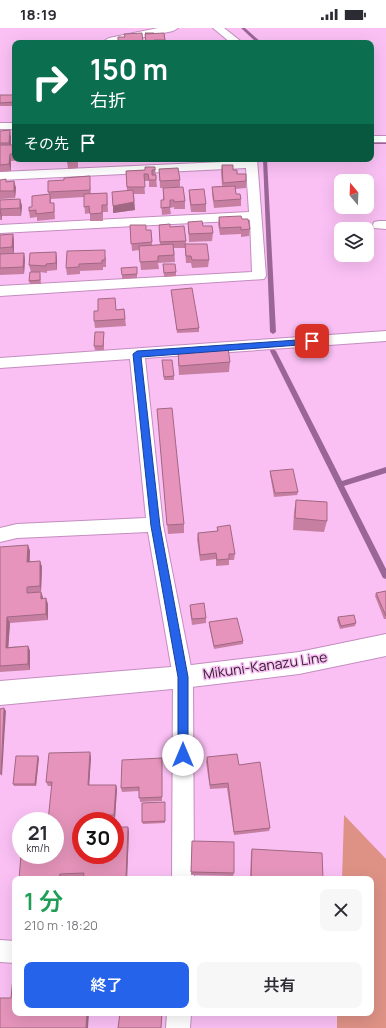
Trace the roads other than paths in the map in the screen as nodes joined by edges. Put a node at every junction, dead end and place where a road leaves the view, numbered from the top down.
1 (173, 28) edge
2 (218, 28) edge
3 (115, 40) edge
4 (234, 40) edge
5 (0, 126) edge
6 (12, 126) edge
7 (374, 139) edge
8 (386, 139) edge
9 (251, 162) edge
10 (0, 176) edge
11 (256, 216) junction
12 (0, 229) edge
13 (0, 291) edge
14 (386, 336) edge
15 (137, 354) junction
16 (0, 362) edge
17 (155, 526) junction
18 (0, 536) edge
19 (386, 645) edge
20 (183, 677) junction
21 (0, 693) edge
22 (183, 876) edge
23 (0, 951) edge
24 (12, 952) edge
25 (179, 1016) edge
26 (178, 1028) edge

1 - 3 street
2 - 4 street
5 - 6 street
7 - 8 street
9 - 10 street
9 - 11 street
11 - 12 street
11 - 13 street
14 - 15 street
15 - 16 street
15 - 17 street
17 - 18 street
17 - 20 street
19 - 20 main road, Mikuni-Kanazu Line
20 - 21 main road, Mikuni-Kanazu Line
20 - 22 street
23 - 24 street
25 - 26 street

